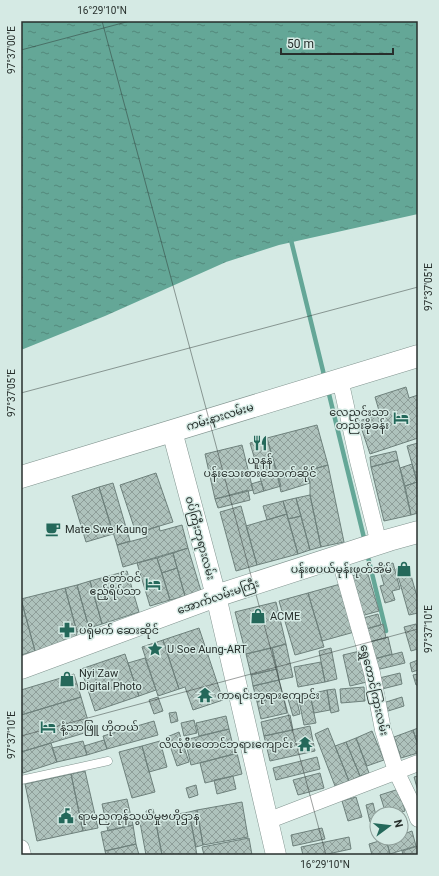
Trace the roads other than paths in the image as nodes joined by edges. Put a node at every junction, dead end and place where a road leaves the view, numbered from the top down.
1 (418, 356) edge
2 (340, 380) junction
3 (172, 431) junction
4 (21, 477) edge
5 (418, 532) edge
6 (379, 544) junction
7 (339, 557) junction
8 (216, 596) junction
9 (21, 668) edge
10 (108, 761) dead end
11 (418, 763) edge
12 (396, 771) junction
13 (21, 780) edge
14 (418, 820) edge
15 (267, 821) junction
16 (21, 848) edge
17 (23, 855) edge
18 (276, 855) edge

1 - 2 main road, ကမ်းနားလမ်းမ
2 - 3 main road, ကမ်းနားလမ်းမ
2 - 6 street
3 - 4 main road, ကမ်းနားလမ်းမ
3 - 8 street, ဝပ်ကြီးဘုရားလမ်း
5 - 6 main road, အောက်လမ်းမကြီး
6 - 7 main road, အောက်လမ်းမကြီး
7 - 8 main road, အောက်လမ်းမကြီး
7 - 12 street, ရွှေတောင်ကြားလမ်း
8 - 9 main road, အောက်လမ်းမကြီး
8 - 15 street, ဝပ်ကြီးဘုရားလမ်း
10 - 13 lane
11 - 12 street
12 - 14 street, ရွှေတောင်ကြားလမ်း
12 - 15 street
15 - 18 street, ဝပ်ကြီးဘုရားလမ်း
16 - 17 street

